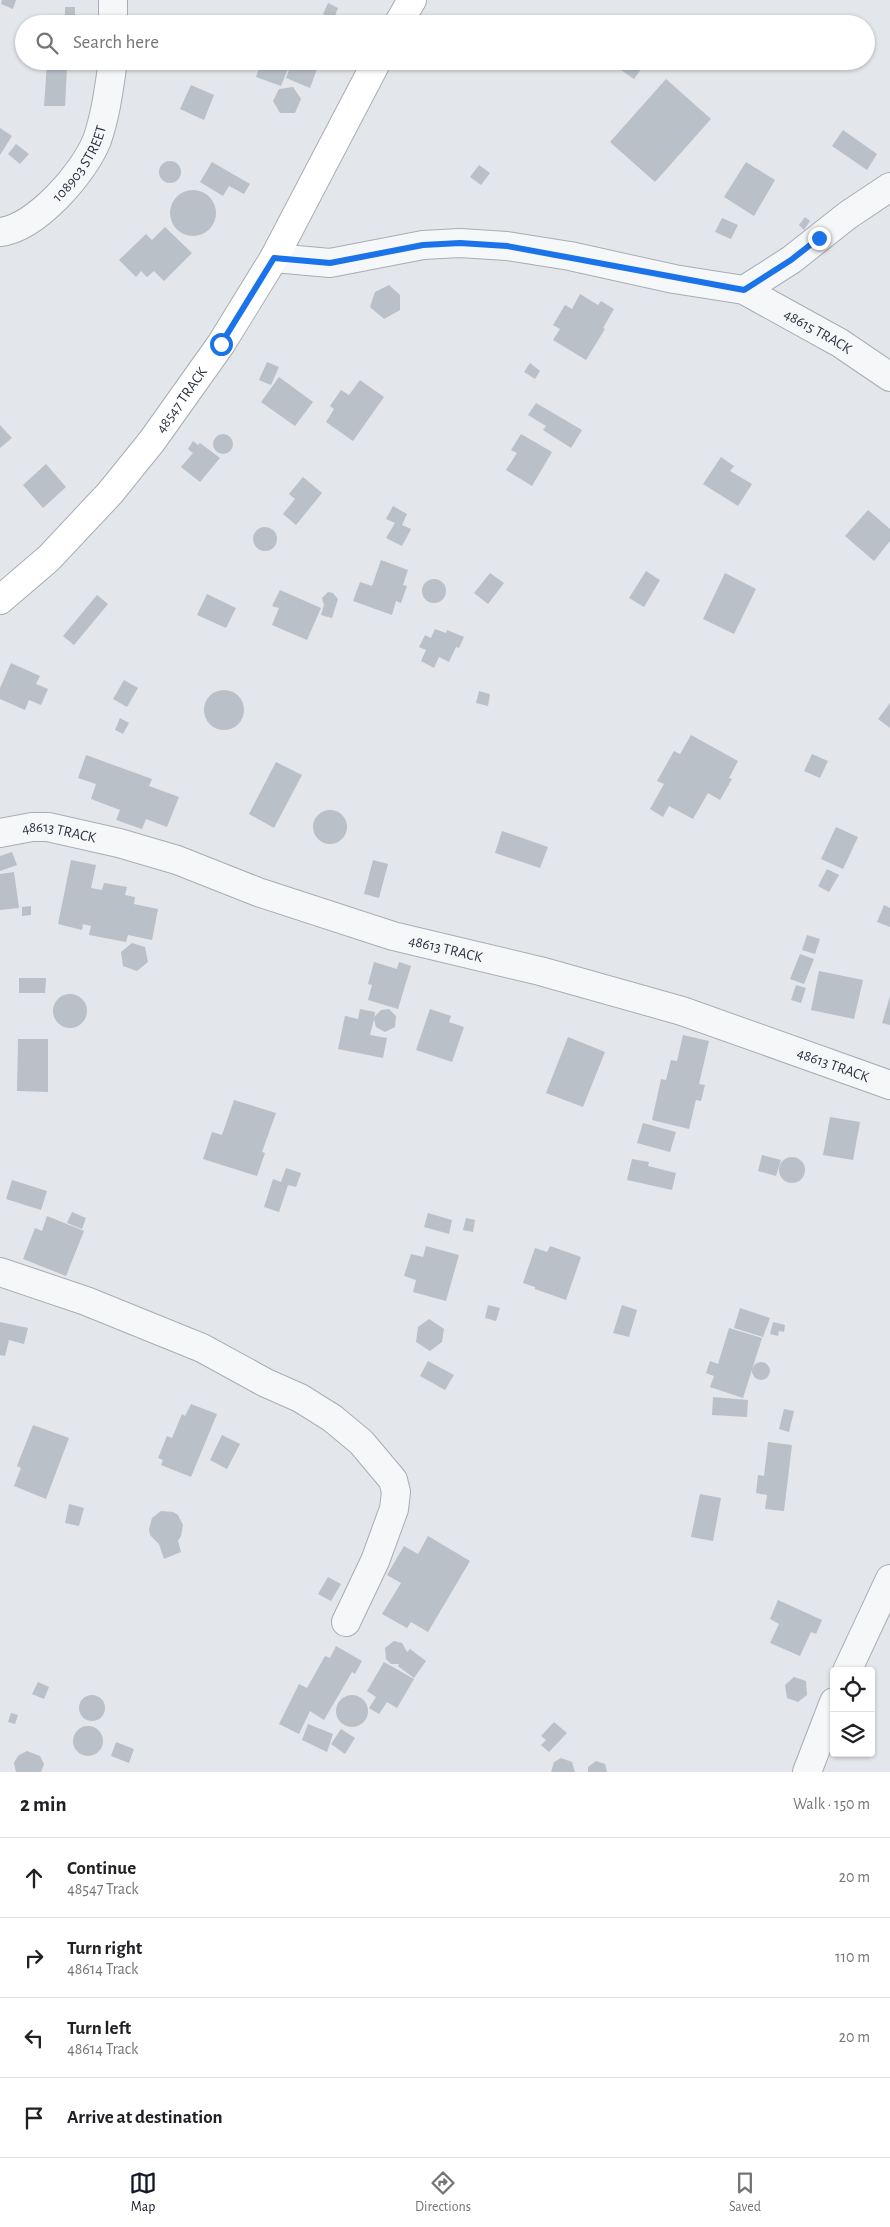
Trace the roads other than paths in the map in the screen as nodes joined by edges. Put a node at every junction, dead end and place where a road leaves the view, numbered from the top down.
1 (113, 0) edge
2 (412, 0) edge
3 (113, 15) edge
4 (403, 15) edge
5 (112, 70) edge
6 (373, 70) edge
7 (890, 187) edge
8 (0, 232) edge
9 (274, 258) junction
10 (744, 290) junction
11 (890, 377) edge
12 (0, 600) edge
13 (0, 833) edge
14 (890, 1085) edge
15 (0, 1272) edge
16 (890, 1579) edge
17 (346, 1622) dead end
18 (849, 1667) edge
19 (830, 1712) edge
20 (808, 1772) edge

1 - 3 street
2 - 4 street
5 - 8 street, 108903 STREET
6 - 9 street, 48547 TRACK
7 - 10 street
9 - 10 street, 48615 TRACK
9 - 12 street, 48547 TRACK
10 - 11 street, 48615 TRACK
13 - 14 street, 48613 TRACK
15 - 17 street
16 - 18 street
19 - 20 street

